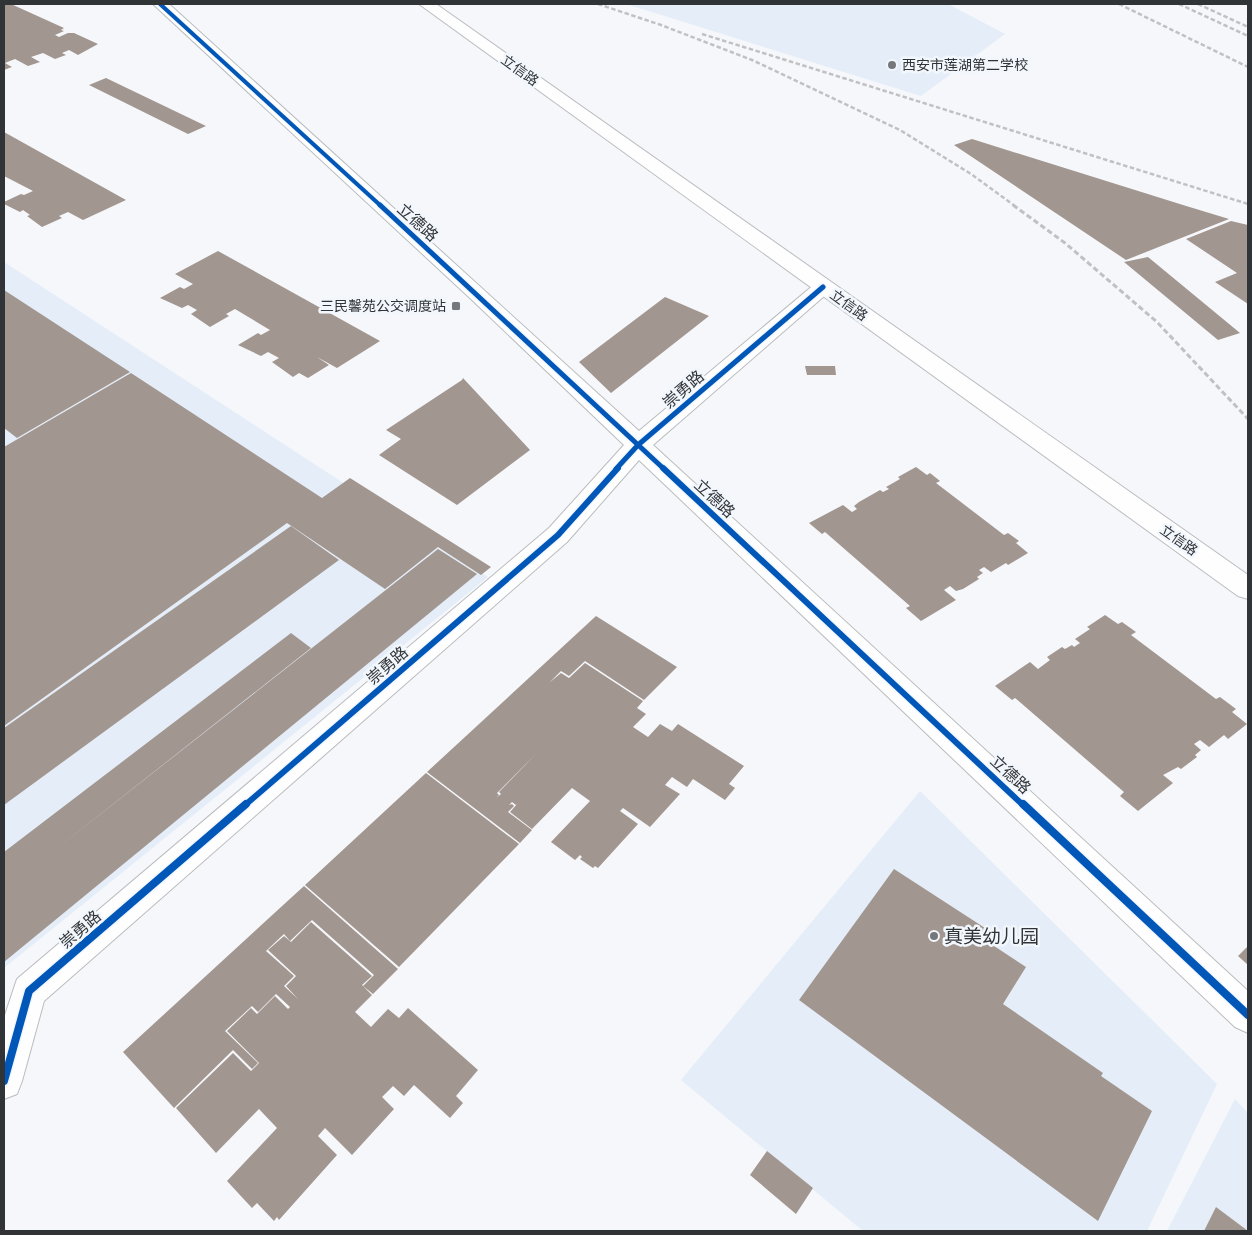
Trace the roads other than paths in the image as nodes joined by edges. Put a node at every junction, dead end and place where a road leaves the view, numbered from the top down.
1 (160, 4) edge
2 (427, 4) edge
3 (823, 287) junction
4 (638, 445) junction
5 (1248, 589) edge
6 (1248, 1015) edge
7 (4, 1081) edge

1 - 4 street, 立德路
2 - 3 street, 立信路
3 - 4 street, 崇勇路
3 - 5 street, 立信路
4 - 6 street, 立德路
4 - 7 street, 崇勇路

